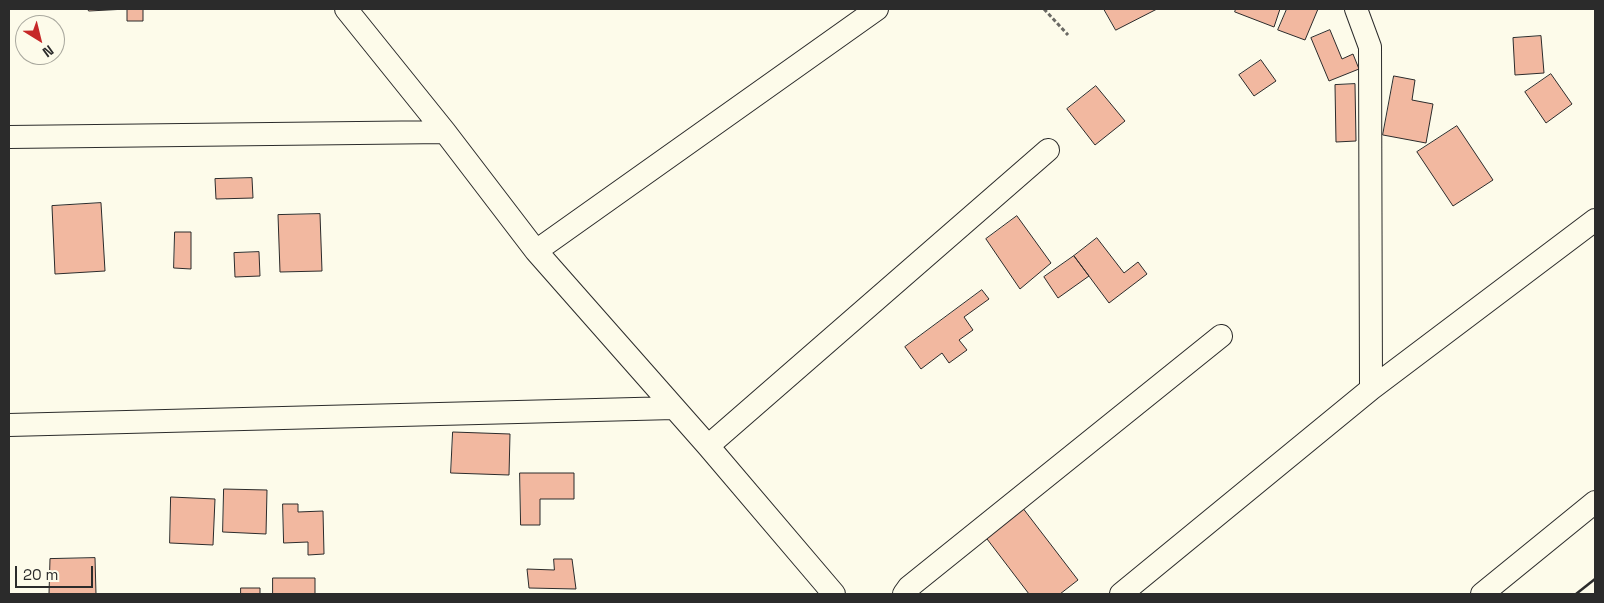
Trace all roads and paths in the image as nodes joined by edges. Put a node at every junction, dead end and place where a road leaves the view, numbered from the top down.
1 (346, 9) edge
2 (878, 9) edge
3 (1044, 9) edge
4 (1356, 9) edge
5 (1068, 35) dead end
6 (445, 132) junction
7 (9, 137) edge
8 (1048, 150) dead end
9 (1595, 220) edge
10 (536, 251) junction
11 (1221, 336) dead end
12 (1371, 389) junction
13 (674, 408) junction
14 (9, 425) edge
15 (708, 446) junction
16 (1595, 502) edge
17 (834, 594) edge
18 (904, 594) edge
19 (1121, 594) edge
20 (1482, 594) edge

1 - 6 street
2 - 10 street
3 - 5 path
4 - 12 street
6 - 7 street
6 - 10 street
8 - 15 street
9 - 12 street
10 - 13 street
11 - 18 street
12 - 19 street
13 - 14 street
13 - 15 street
15 - 17 street
16 - 20 street

